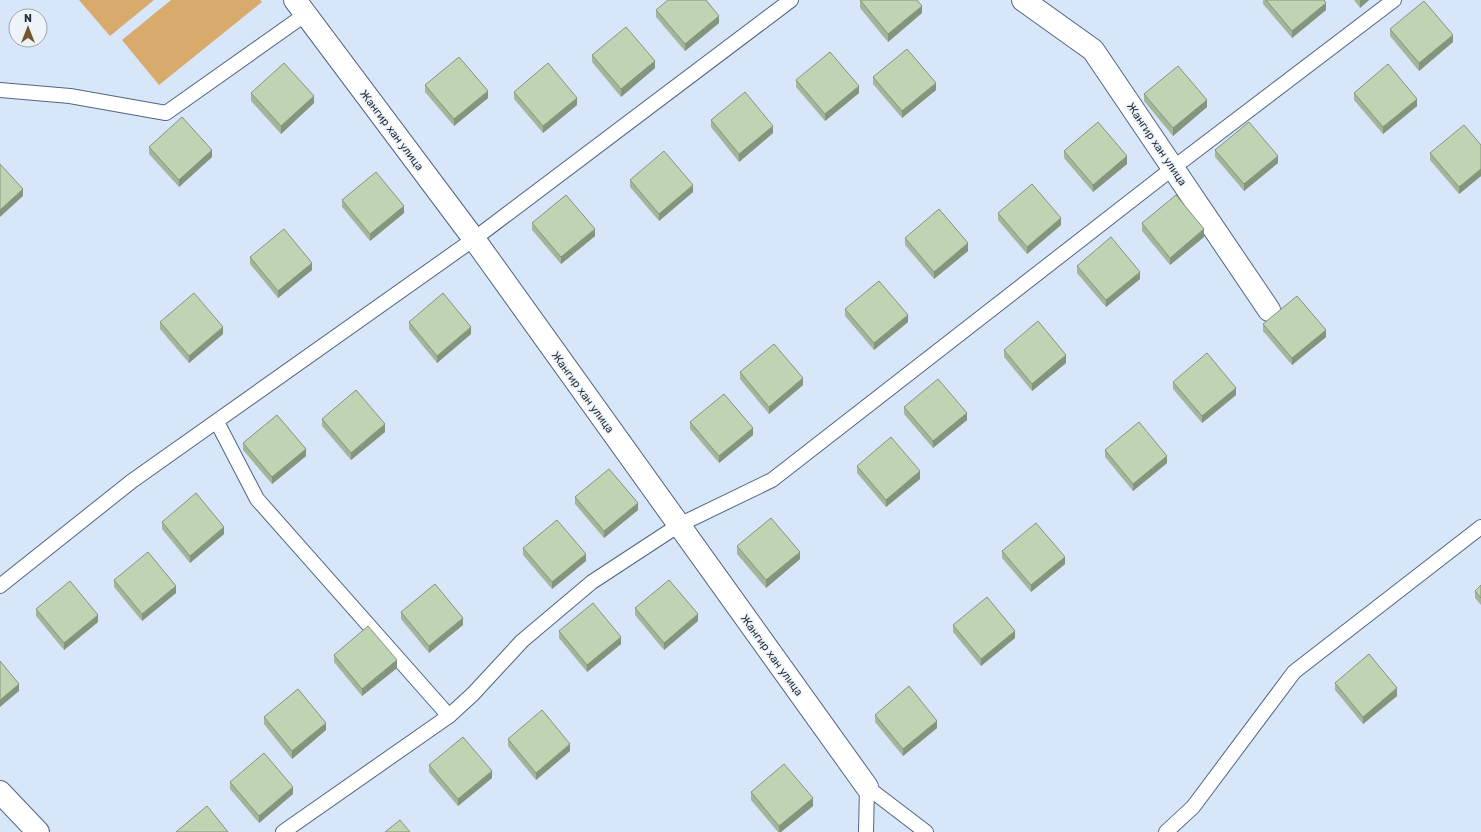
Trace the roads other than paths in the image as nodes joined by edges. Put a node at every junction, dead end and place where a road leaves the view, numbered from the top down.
1 (791, 0) edge
2 (1023, 0) edge
3 (1394, 0) edge
4 (301, 7) edge
5 (0, 90) edge
6 (1173, 168) junction
7 (474, 239) junction
8 (1269, 310) dead end
9 (217, 422) junction
10 (679, 525) junction
11 (1481, 527) edge
12 (0, 586) edge
13 (449, 716) junction
14 (867, 788) junction
15 (0, 792) edge
16 (38, 832) edge
17 (283, 832) edge
18 (866, 832) edge
19 (926, 832) edge
20 (1166, 832) edge

1 - 7 lane
2 - 6 street, Жангир хан улица
3 - 6 lane
4 - 5 lane
4 - 7 street, Жангир хан улица
6 - 8 street, Жангир хан улица
6 - 10 lane
7 - 9 lane
7 - 10 street, Жангир хан улица
9 - 12 lane
9 - 13 lane
10 - 13 lane
10 - 14 street, Жангир хан улица
11 - 20 lane
13 - 17 lane
14 - 18 lane
14 - 19 lane
15 - 16 street

